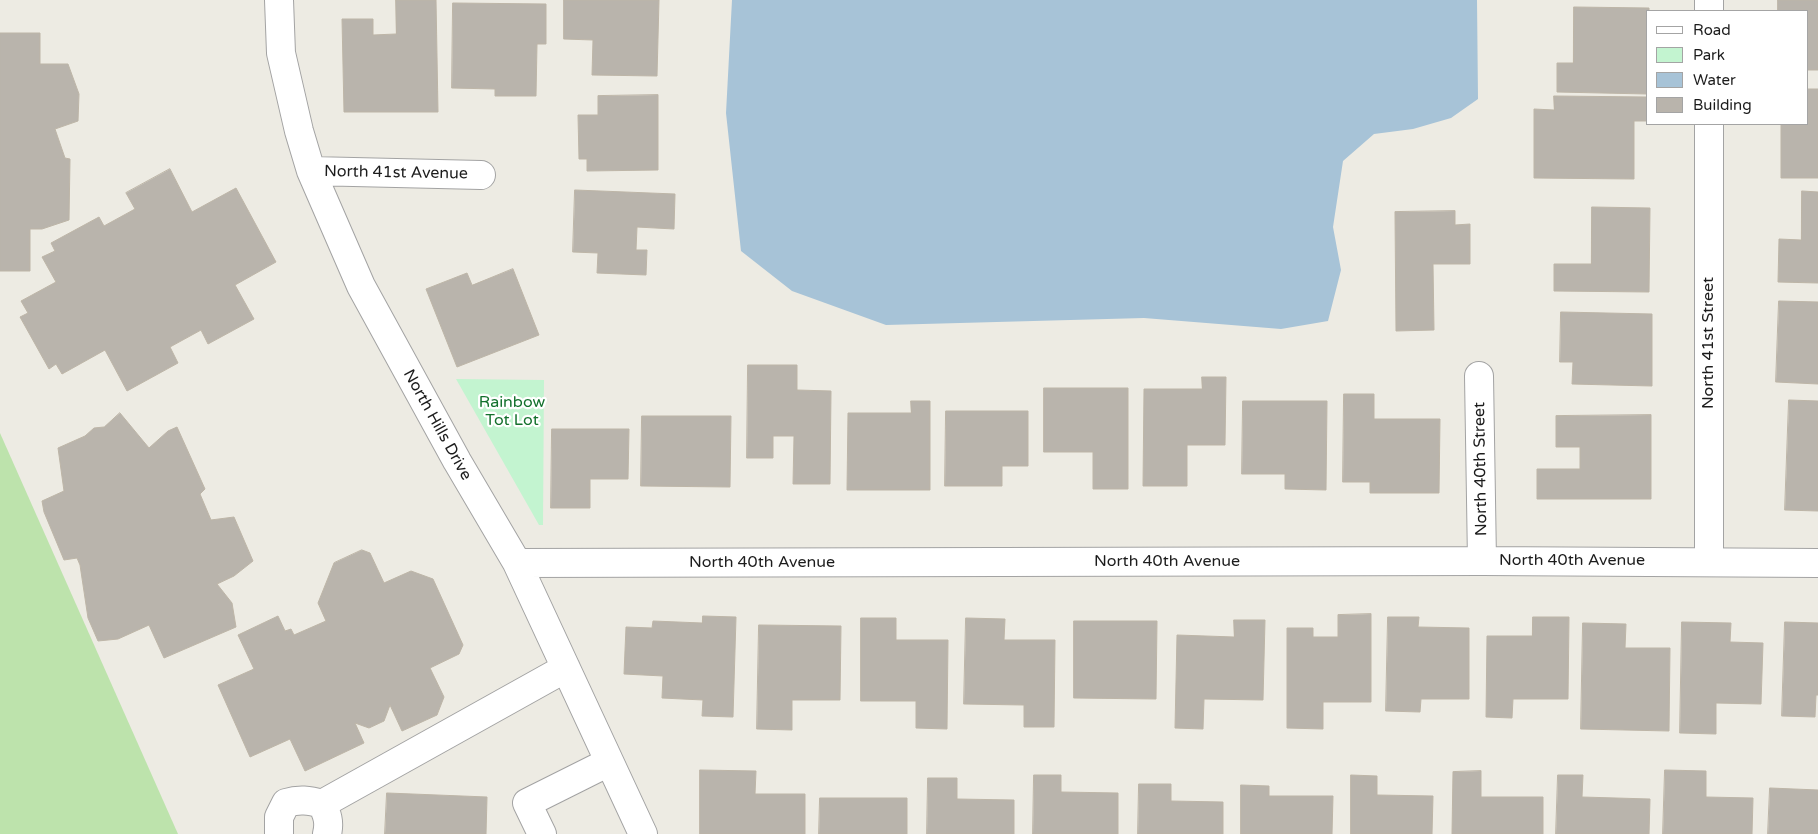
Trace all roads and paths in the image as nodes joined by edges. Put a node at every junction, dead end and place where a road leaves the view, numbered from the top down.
1 (279, 0) edge
2 (1709, 125) edge
3 (311, 171) junction
4 (481, 175) dead end
5 (1479, 376) dead end
6 (1482, 561) junction
7 (1709, 562) junction
8 (517, 563) junction
9 (1818, 563) edge
10 (566, 668) junction
11 (609, 762) junction
12 (322, 804) junction
13 (279, 834) edge
14 (327, 834) edge
15 (542, 834) edge
16 (643, 834) edge

1 - 3 street, North Hills Drive
2 - 7 street, North 41st Street
3 - 4 street, North 41st Avenue
3 - 8 street, North Hills Drive
5 - 6 street, North 40th Street
6 - 7 street, North 40th Avenue
6 - 8 street, North 40th Avenue
7 - 9 street, North 40th Avenue
8 - 10 street, North Hills Drive
10 - 11 street, North Hills Drive
10 - 12 street
11 - 15 street
11 - 16 street, North Hills Drive
12 - 13 street
12 - 14 street

